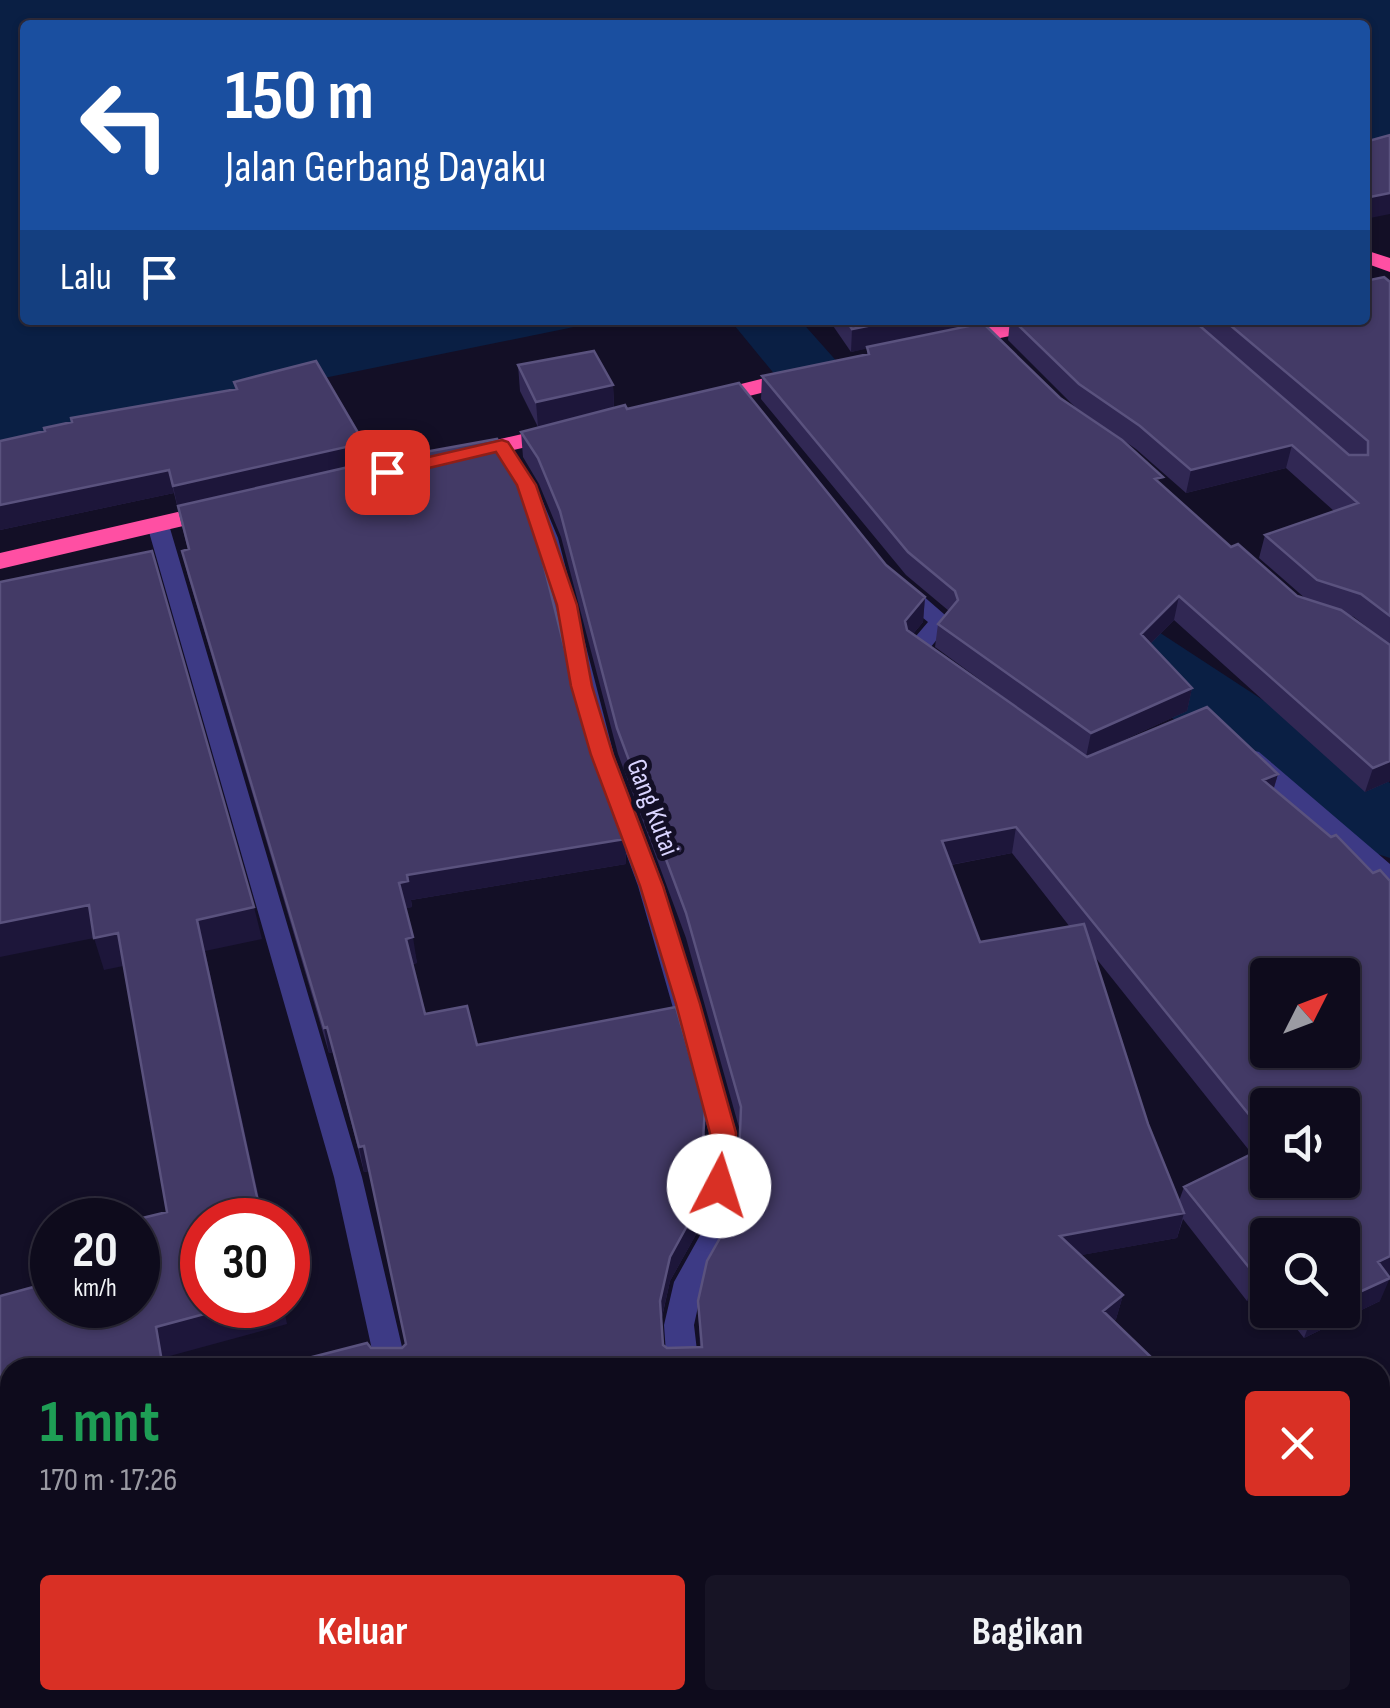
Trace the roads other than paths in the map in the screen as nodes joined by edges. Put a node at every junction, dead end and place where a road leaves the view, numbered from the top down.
1 (1039, 325) edge
2 (932, 346) edge
3 (829, 369) edge
4 (686, 404) edge
5 (594, 425) edge
6 (502, 446) junction
7 (444, 459) edge
8 (254, 503) edge
9 (158, 525) junction
10 (0, 561) edge
11 (883, 568) edge
12 (946, 671) edge
13 (1232, 742) edge
14 (1390, 878) edge
15 (390, 1358) edge
16 (682, 1358) edge

1 - 2 highway
3 - 4 highway
5 - 6 highway
6 - 7 highway
6 - 16 street, Gang Kutai
8 - 9 highway
9 - 10 highway
9 - 15 street
11 - 12 street
13 - 14 street

